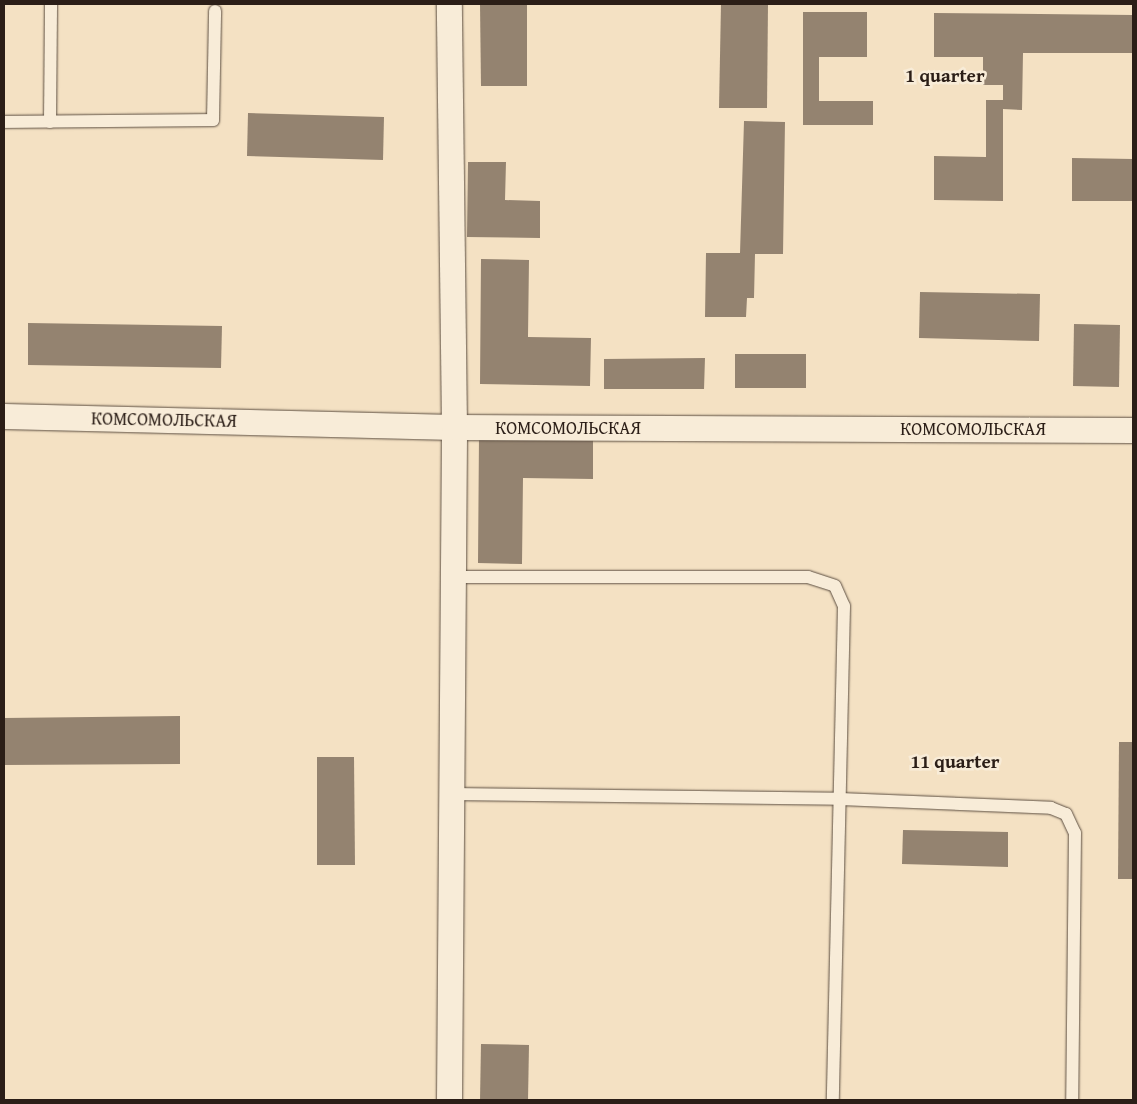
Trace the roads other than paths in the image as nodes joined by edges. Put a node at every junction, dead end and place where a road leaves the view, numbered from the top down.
1 (51, 4) edge
2 (450, 4) edge
3 (215, 11) dead end
4 (4, 122) edge
5 (50, 122) junction
6 (4, 416) edge
7 (454, 427) junction
8 (1133, 430) edge
9 (452, 577) junction
10 (451, 794) junction
11 (840, 799) junction
12 (449, 1100) edge
13 (833, 1100) edge
14 (1072, 1100) edge

1 - 5 lane
2 - 7 street
3 - 5 lane
4 - 5 lane
6 - 7 street, КОМСОМОЛЬСКАЯ
7 - 8 street, КОМСОМОЛЬСКАЯ
7 - 9 street
9 - 10 street
9 - 11 lane
10 - 11 lane
10 - 12 street
11 - 13 lane
11 - 14 lane

